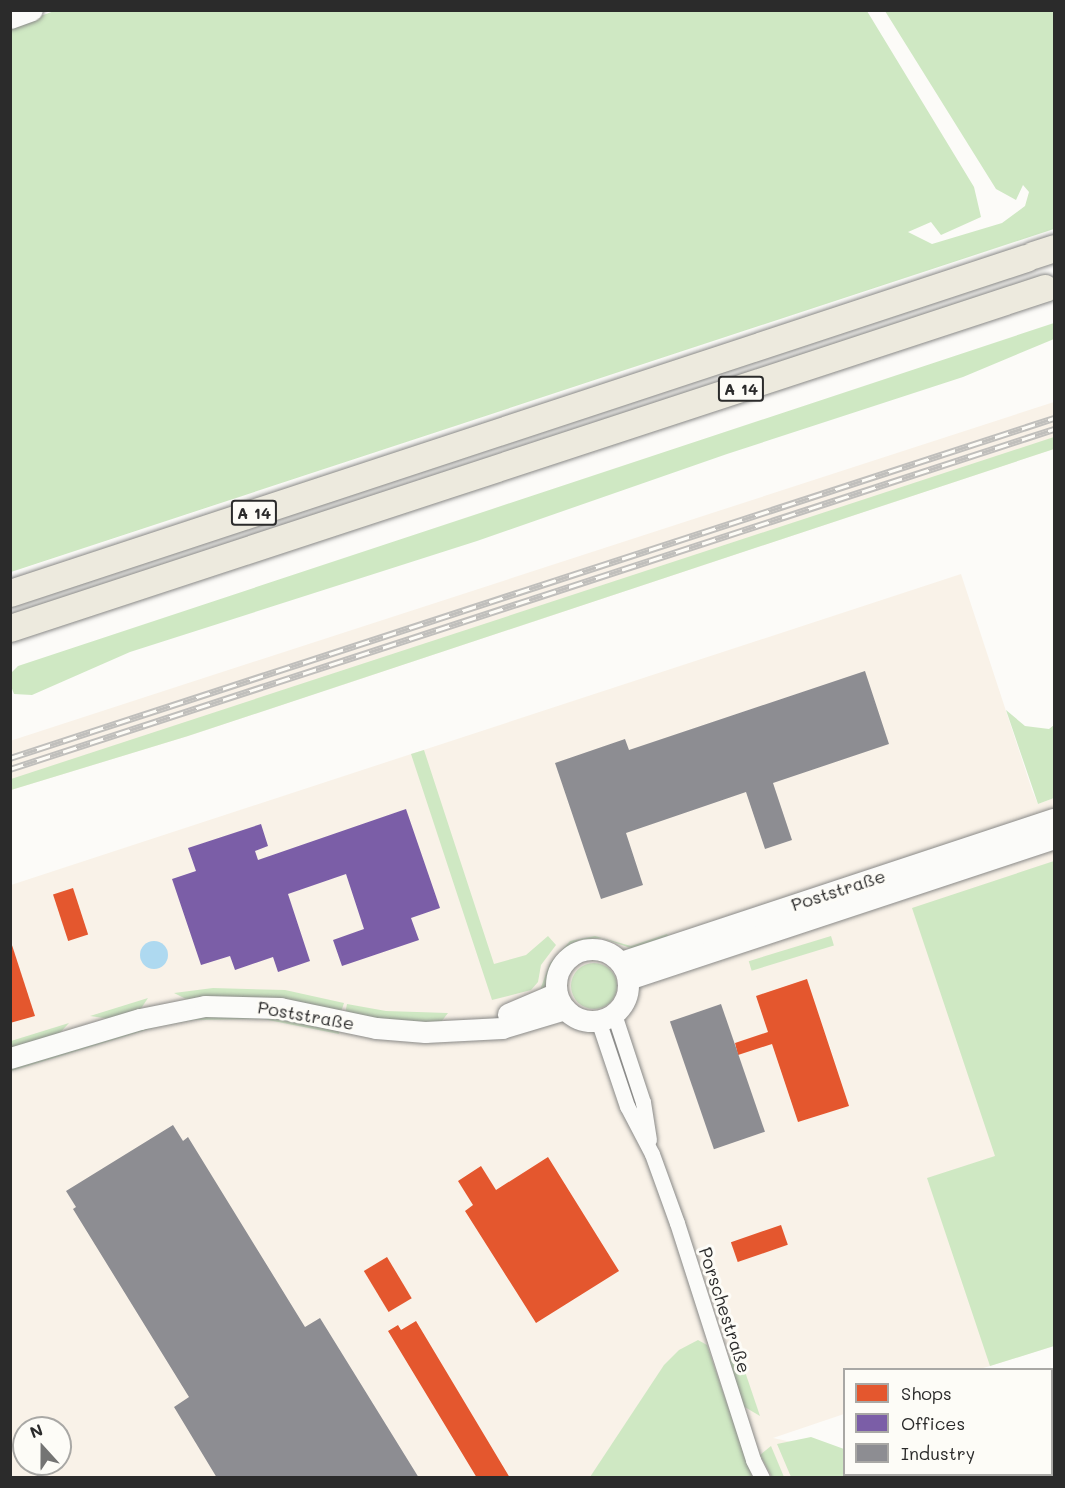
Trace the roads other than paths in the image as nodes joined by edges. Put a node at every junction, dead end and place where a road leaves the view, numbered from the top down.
1 (32, 10) edge
2 (10, 18) edge
3 (1038, 254) edge
4 (1050, 286) edge
5 (10, 593) edge
6 (10, 628) edge
7 (1054, 819) edge
8 (1054, 838) edge
9 (624, 970) junction
10 (561, 1001) junction
11 (606, 1017) junction
12 (10, 1058) edge
13 (762, 1478) edge

1 - 2 street
3 - 5 highway, A 14
4 - 6 highway, A 14
7 - 9 street, Poststraße
8 - 9 street, Poststraße
9 - 10 street
9 - 11 street
10 - 11 street
10 - 12 street, Poststraße
11 - 13 street, Porschestraße

